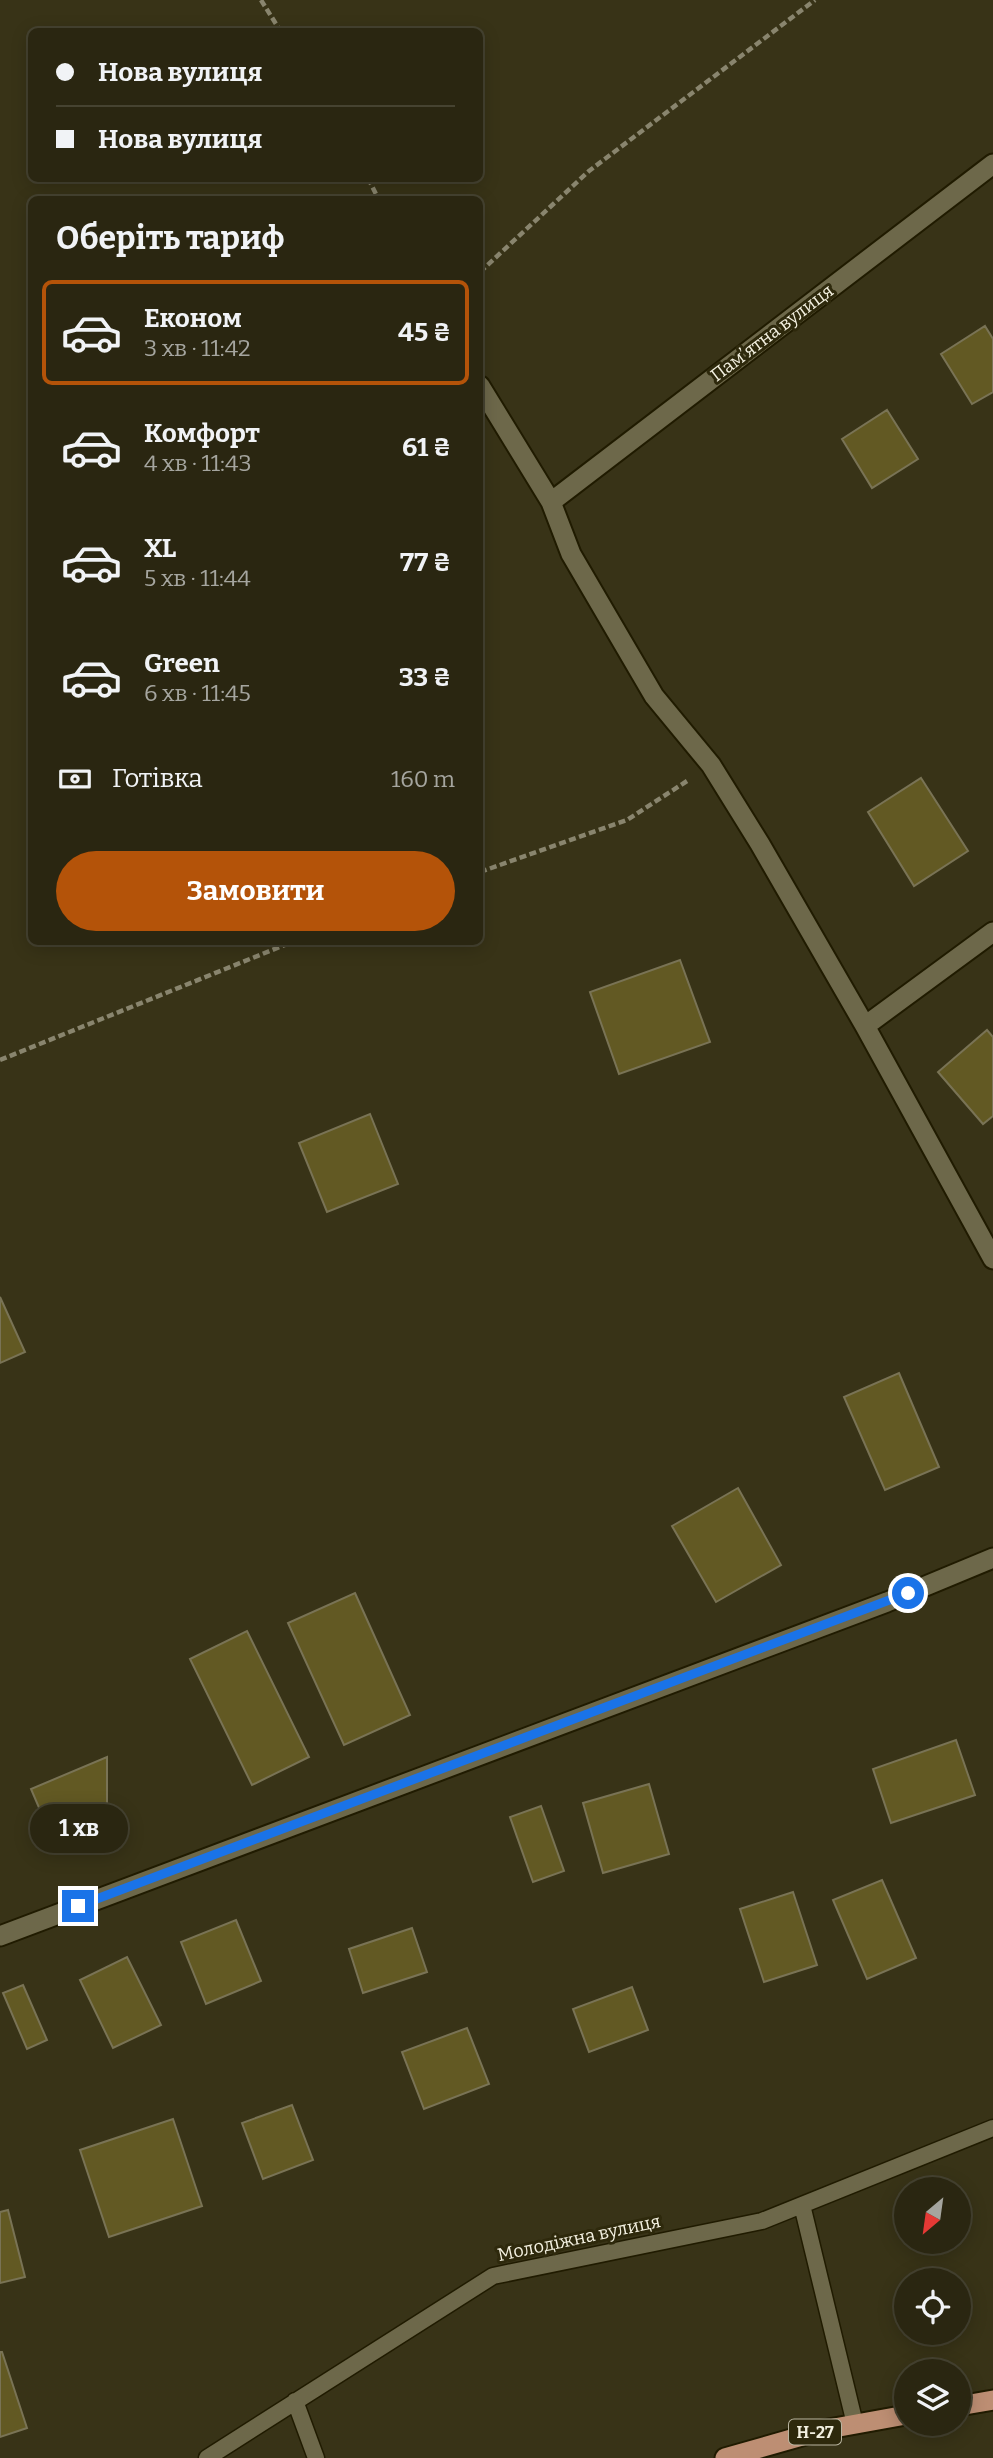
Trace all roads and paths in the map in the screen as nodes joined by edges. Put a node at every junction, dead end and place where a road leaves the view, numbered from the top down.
1 (261, 0) edge
2 (815, 0) edge
3 (278, 28) edge
4 (993, 164) edge
5 (483, 269) edge
6 (483, 391) edge
7 (551, 502) junction
8 (711, 765) junction
9 (483, 871) edge
10 (993, 932) edge
11 (285, 945) edge
12 (865, 1026) junction
13 (0, 1060) edge
14 (993, 1259) edge
15 (993, 1558) edge
16 (0, 1936) edge
17 (993, 2128) edge
18 (802, 2205) junction
19 (993, 2400) edge
20 (295, 2401) junction
21 (971, 2404) edge
22 (894, 2417) edge
23 (855, 2424) junction
24 (207, 2458) edge
25 (316, 2458) edge
26 (725, 2458) edge

1 - 3 path
2 - 5 path
4 - 7 street, Памʼятна вулиця
6 - 7 street
7 - 8 street
8 - 9 path
8 - 12 street
10 - 12 street
11 - 13 path
12 - 14 street
15 - 16 street
17 - 18 lane, Молодіжна вулиця
18 - 20 lane, Молодіжна вулиця
18 - 23 lane
19 - 21 main road
20 - 24 lane, Молодіжна вулиця
20 - 25 lane
22 - 23 main road, Н-27
23 - 26 main road, Н-27

